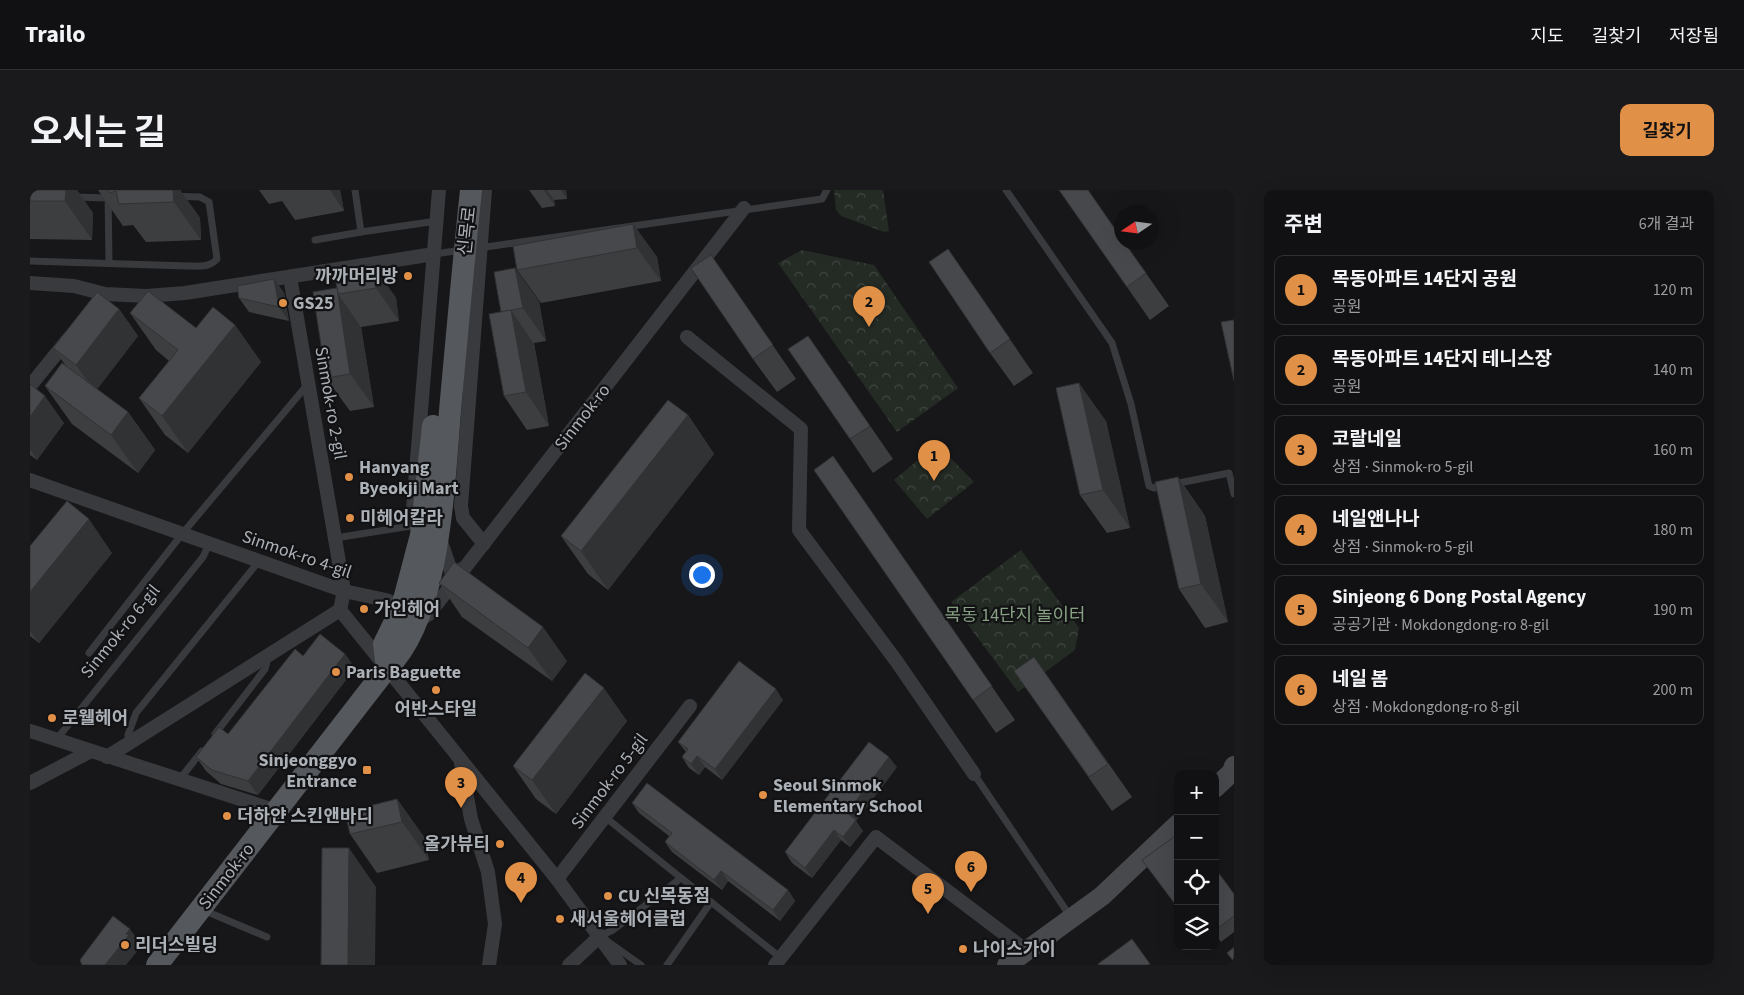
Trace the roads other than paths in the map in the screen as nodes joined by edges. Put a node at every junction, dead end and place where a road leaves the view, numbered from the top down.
1 (167, 190) edge
2 (355, 190) edge
3 (439, 190) edge
4 (457, 190) edge
5 (471, 190) edge
6 (485, 190) edge
7 (827, 190) edge
8 (1006, 190) edge
9 (191, 193) edge
10 (108, 194) edge
11 (63, 197) edge
12 (744, 208) junction
13 (437, 221) junction
14 (361, 232) junction
15 (315, 240) dead end
16 (481, 248) junction
17 (434, 254) junction
18 (30, 261) edge
19 (109, 263) junction
20 (456, 271) junction
21 (290, 277) junction
22 (30, 283) edge
23 (105, 294) junction
24 (92, 310) edge
25 (80, 325) edge
26 (686, 337) dead end
27 (308, 383) junction
28 (30, 386) edge
29 (30, 480) edge
30 (1234, 494) edge
31 (411, 526) junction
32 (438, 532) junction
33 (182, 534) junction
34 (335, 538) junction
35 (209, 544) junction
36 (484, 544) junction
37 (416, 548) junction
38 (259, 561) junction
39 (464, 568) junction
40 (344, 590) junction
41 (340, 610) junction
42 (409, 615) junction
43 (89, 653) dead end
44 (268, 656) junction
45 (387, 668) junction
46 (690, 706) dead end
47 (30, 731) edge
48 (56, 740) junction
49 (129, 744) junction
50 (89, 752) junction
51 (107, 757) junction
52 (461, 760) junction
53 (1233, 771) edge
54 (974, 774) joint
55 (179, 780) junction
56 (30, 782) edge
57 (1219, 784) edge
58 (277, 811) junction
59 (605, 817) junction
60 (1174, 828) edge
61 (681, 878) junction
62 (557, 880) junction
63 (711, 902) junction
64 (200, 909) junction
65 (1072, 918) junction
66 (600, 936) junction
67 (267, 937) dead end
68 (1027, 951) junction
69 (778, 961) edge
70 (157, 965) edge
71 (489, 965) edge
72 (569, 965) edge
73 (620, 965) edge
74 (641, 965) edge
75 (667, 965) edge
76 (1007, 965) edge

1 - 9 lane
2 - 14 lane
3 - 13 street
4 - 20 main road, 신목로
5 - 20 main road, 신목로
6 - 16 street
7 - 12 lane
8 - 30 lane
9 - 19 lane
10 - 11 lane
10 - 19 lane
12 - 16 lane
12 - 36 street, Sinmok-ro
13 - 14 lane
13 - 17 street
14 - 15 lane
16 - 17 lane
16 - 36 street
17 - 21 street
17 - 31 street
18 - 19 lane
20 - 32 main road, Sinmok-ro
20 - 37 main road, Sinmok-ro
21 - 23 street
21 - 27 street, Sinmok-ro 2-gil
22 - 23 street
23 - 24 street
25 - 28 street
26 - 54 street
27 - 33 lane
27 - 34 street, Sinmok-ro 2-gil
29 - 33 street, Sinmok-ro 4-gil
31 - 34 lane
31 - 37 street
32 - 39 street
32 - 42 main road, Sinmok-ro
33 - 35 street, Sinmok-ro 4-gil
33 - 43 lane
34 - 40 street, Sinmok-ro 2-gil
35 - 38 street, Sinmok-ro 4-gil
35 - 48 lane, Sinmok-ro 6-gil
36 - 39 street, Sinmok-ro
37 - 42 main road, Sinmok-ro
38 - 40 street, Sinmok-ro 4-gil
38 - 49 lane
39 - 42 street, Sinmok-ro
40 - 41 street, Sinmok-ro 2-gil
40 - 42 street, Sinmok-ro 4-gil
41 - 44 street
41 - 45 street
42 - 45 main road, Sinmok-ro
44 - 49 street
44 - 55 lane
45 - 52 street
45 - 58 main road, Sinmok-ro
46 - 59 street, Sinmok-ro 5-gil
47 - 48 street
48 - 50 street
49 - 51 street
50 - 51 street
50 - 56 street
51 - 55 street
52 - 62 street
52 - 71 street
53 - 57 street
54 - 65 lane
55 - 58 street
58 - 64 main road, Sinmok-ro
59 - 61 lane
59 - 62 street, Sinmok-ro 5-gil
60 - 65 street
61 - 63 lane
61 - 66 lane
62 - 66 street
63 - 69 lane
63 - 75 lane
64 - 67 lane
64 - 70 main road, Sinmok-ro
65 - 68 street
66 - 72 street
66 - 73 street
66 - 74 lane
68 - 69 street
68 - 76 street

